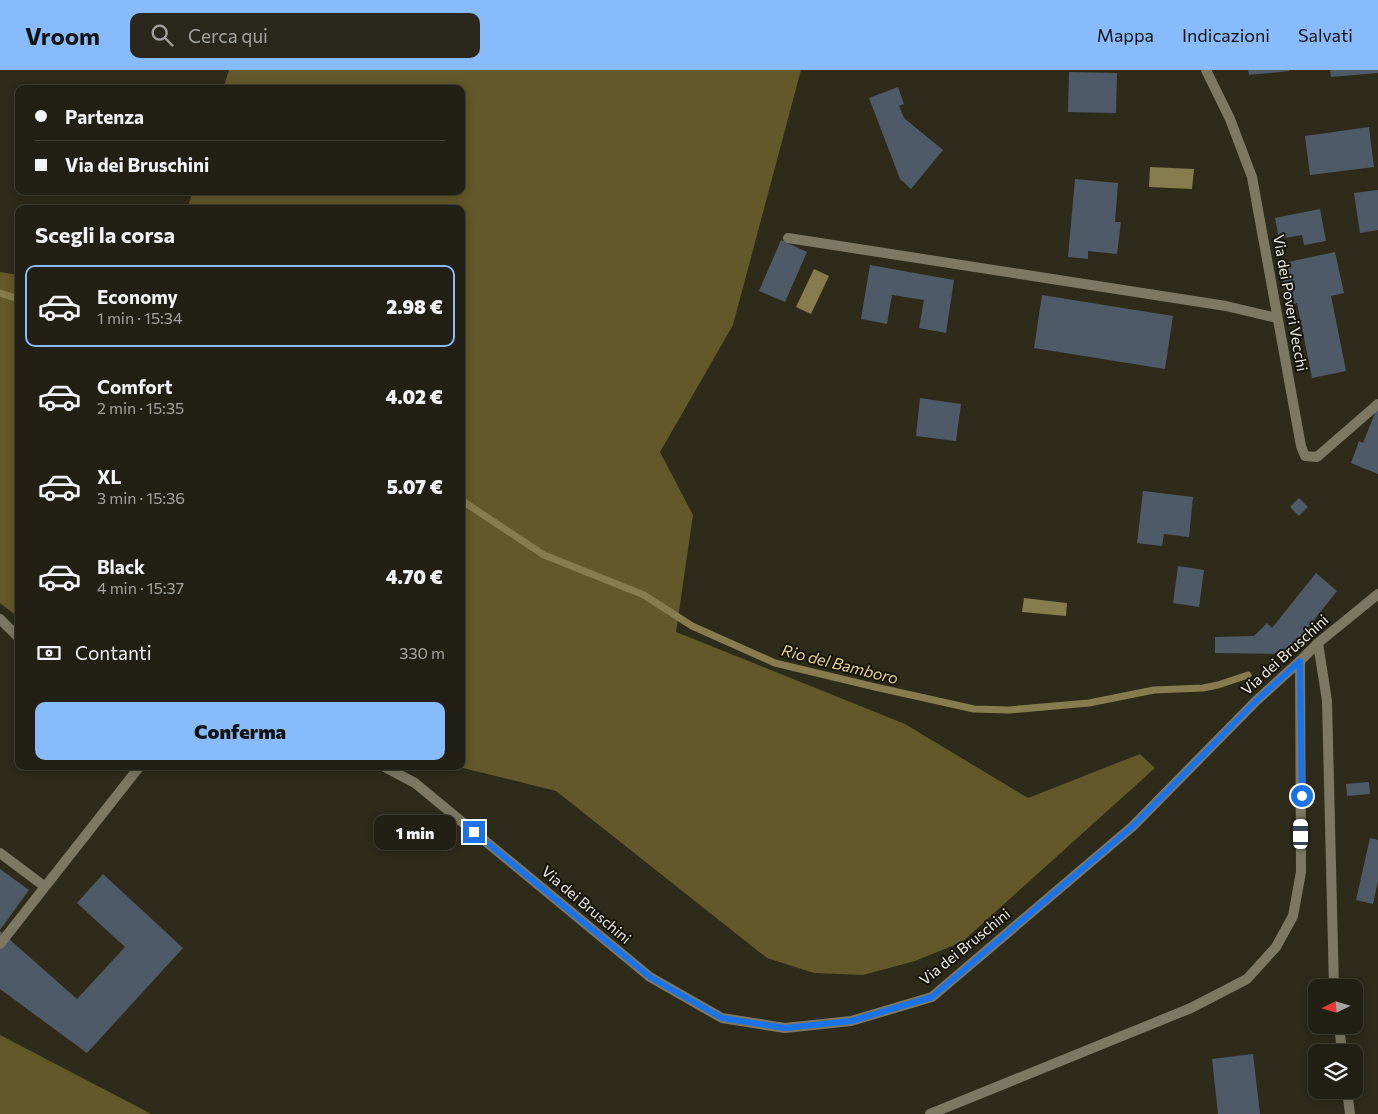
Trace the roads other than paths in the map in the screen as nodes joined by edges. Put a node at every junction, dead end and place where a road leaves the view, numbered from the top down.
1 (1206, 70) edge
2 (788, 238) dead end
3 (1277, 318) junction
4 (1378, 404) edge
5 (1378, 594) edge
6 (0, 619) edge
7 (15, 634) edge
8 (1318, 642) junction
9 (1300, 661) junction
10 (137, 770) edge
11 (391, 770) edge
12 (0, 853) edge
13 (44, 886) junction
14 (0, 944) edge
15 (1334, 979) edge
16 (1348, 1099) edge
17 (930, 1114) edge
18 (1350, 1114) edge

1 - 3 street, Via dei Poveri Vecchi
2 - 3 street
3 - 4 street, Via dei Poveri Vecchi
5 - 8 street, Via dei Bruschini
6 - 7 street
8 - 9 street, Via dei Bruschini
8 - 15 street
9 - 11 street, Via dei Bruschini
9 - 17 street
10 - 13 street
12 - 13 street
13 - 14 street
16 - 18 street

